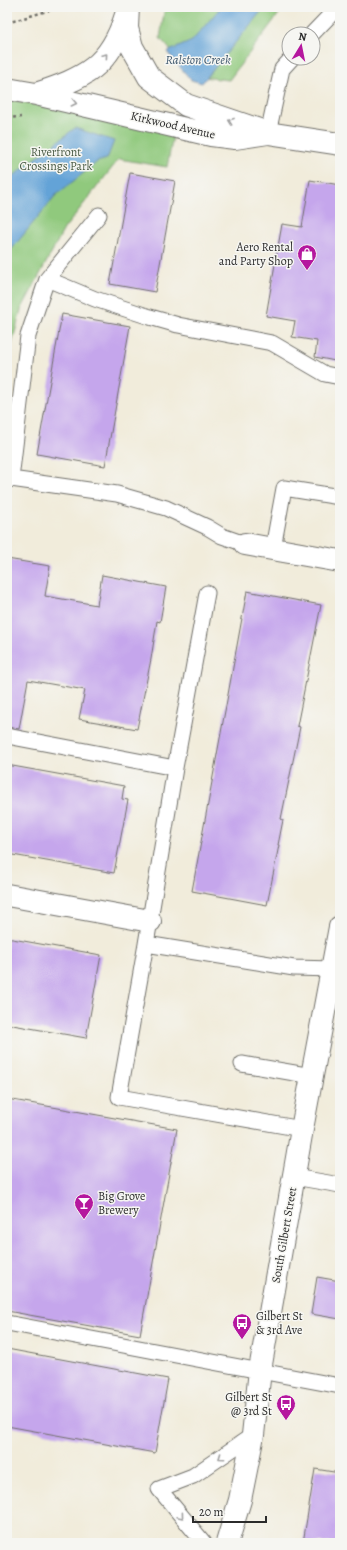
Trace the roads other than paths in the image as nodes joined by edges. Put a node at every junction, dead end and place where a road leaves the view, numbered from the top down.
1 (338, 7) edge
2 (128, 8) edge
3 (320, 26) edge
4 (285, 66) edge
5 (7, 89) edge
6 (36, 94) junction
7 (268, 133) junction
8 (340, 144) edge
9 (99, 216) dead end
10 (47, 279) junction
11 (340, 377) edge
12 (340, 497) edge
13 (245, 544) joint
14 (273, 548) junction
15 (340, 561) edge
16 (207, 593) dead end
17 (7, 736) edge
18 (175, 768) junction
19 (7, 895) edge
20 (150, 921) junction
21 (340, 927) edge
22 (146, 944) junction
23 (336, 970) edge
24 (242, 1064) dead end
25 (312, 1076) junction
26 (302, 1129) junction
27 (294, 1177) junction
28 (340, 1186) edge
29 (7, 1323) edge
30 (260, 1370) junction
31 (340, 1386) edge
32 (253, 1435) junction
33 (204, 1543) edge
34 (227, 1543) edge

1 - 3 lane
6 -> 2 street
7 -> 2 street
4 - 7 lane
5 - 6 street, Kirkwood Avenue
6 -> 7 street, Kirkwood Avenue
7 - 8 street, Kirkwood Avenue
9 - 10 lane
10 - 11 lane
10 - 13 lane
12 - 14 lane
13 - 14 street
14 - 15 street
16 - 18 lane
17 - 18 lane
18 - 20 lane
19 - 20 street
20 - 22 lane
21 - 23 street, South Gilbert Street
22 - 23 lane
22 - 26 lane
23 - 25 street, South Gilbert Street
24 - 25 lane
25 - 26 street, South Gilbert Street
26 - 27 street, South Gilbert Street
27 - 28 lane
27 - 30 street, South Gilbert Street
29 - 30 lane
30 - 31 lane
30 - 32 street, South Gilbert Street
32 -> 33 lane
32 - 34 street, South Gilbert Street

